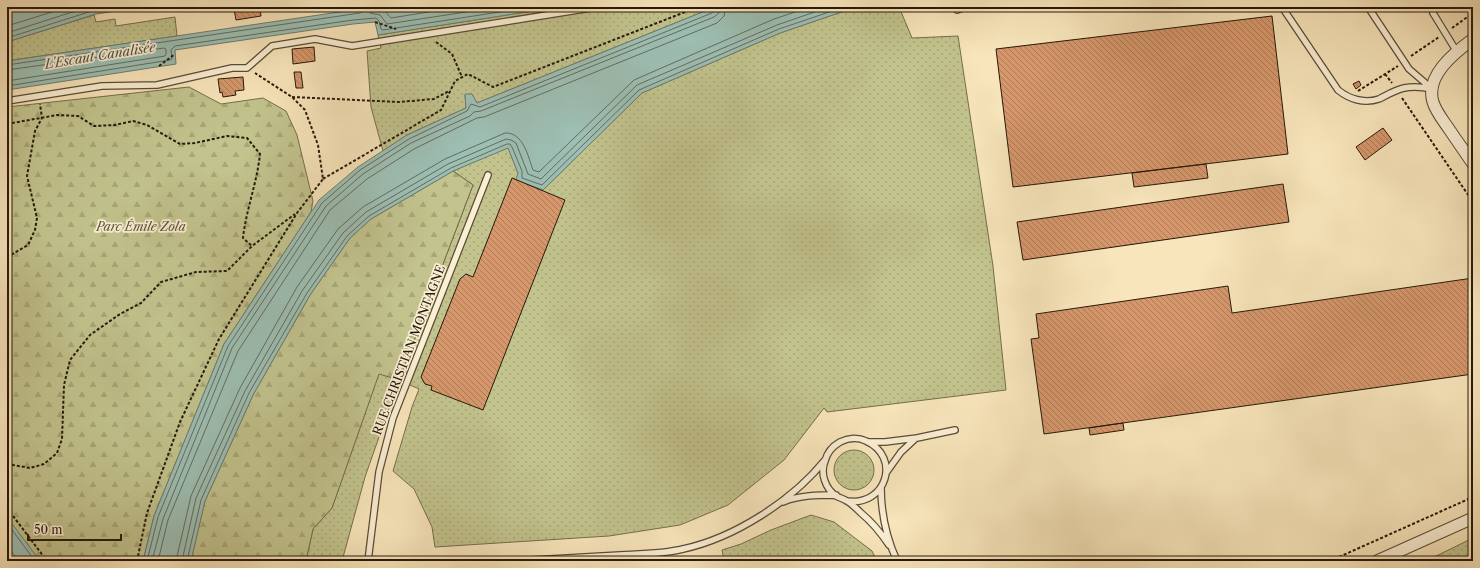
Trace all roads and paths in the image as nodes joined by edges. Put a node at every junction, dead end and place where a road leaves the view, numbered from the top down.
1 (597, 7) edge
2 (698, 7) edge
3 (966, 7) edge
4 (1282, 7) edge
5 (1368, 7) edge
6 (957, 10) dead end
7 (1433, 13) dead end
8 (375, 22) dead end
9 (401, 31) dead end
10 (1473, 39) edge
11 (431, 42) dead end
12 (1457, 52) junction
13 (175, 54) dead end
14 (159, 66) dead end
15 (248, 68) junction
16 (1385, 74) dead end
17 (462, 77) junction
18 (1432, 89) junction
19 (1397, 90) junction
20 (450, 91) junction
21 (39, 96) junction
22 (292, 97) junction
23 (7, 101) edge
24 (42, 118) junction
25 (7, 124) edge
26 (1473, 164) edge
27 (488, 175) dead end
28 (323, 179) junction
29 (1473, 202) edge
30 (297, 212) junction
31 (252, 246) junction
32 (7, 257) edge
33 (955, 430) dead end
34 (917, 438) junction
35 (867, 441) junction
36 (825, 460) junction
37 (7, 464) edge
38 (886, 474) junction
39 (881, 487) junction
40 (836, 495) junction
41 (1473, 497) edge
42 (847, 501) junction
43 (777, 504) junction
44 (7, 508) edge
45 (1473, 518) edge
46 (889, 545) junction
47 (47, 561) edge
48 (137, 561) edge
49 (368, 561) edge
50 (514, 561) edge
51 (897, 561) edge
52 (1330, 561) edge
53 (1377, 561) edge

1 - 15 lane
2 - 17 path
3 - 6 lane
4 - 19 lane
5 - 18 lane
7 - 12 lane
8 - 9 path
10 - 12 street
11 - 17 path
12 - 18 street
13 - 14 path
15 - 21 lane
15 - 22 path
16 - 19 path
17 - 20 path
18 - 19 lane
18 - 26 street
19 - 29 path
20 - 22 path
20 - 28 path
21 - 23 lane
21 - 24 path
22 - 28 path
24 - 25 path
24 - 31 path
24 - 32 path
27 - 49 lane, RUE CHRISTIAN MONTAGNE
28 - 30 path
30 - 31 path
30 - 48 path
31 - 37 path
33 - 34 lane
34 - 35 lane
34 - 38 lane
35 - 36 lane
35 - 38 lane
36 - 40 lane
36 - 43 lane
38 - 39 lane
39 - 42 lane
39 - 46 lane
40 - 42 lane
40 - 43 lane
41 - 52 path
42 - 46 lane
43 - 50 lane
44 - 47 path
45 - 53 street
46 - 51 lane

